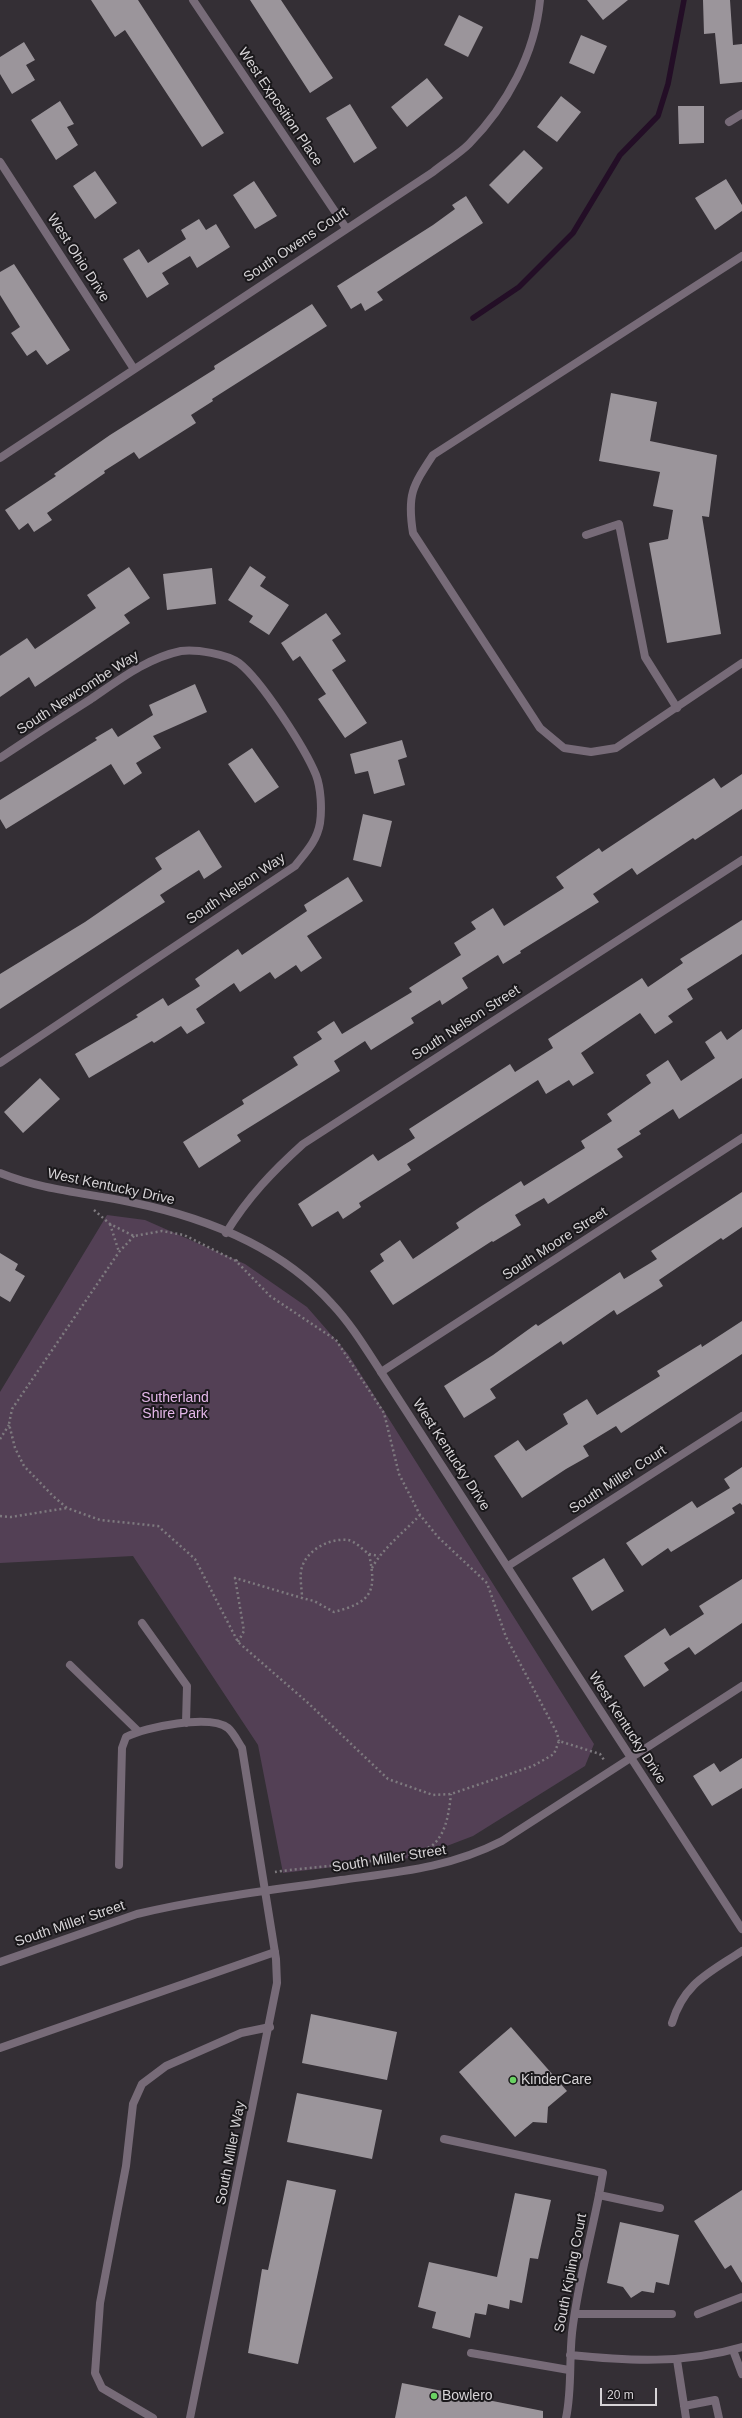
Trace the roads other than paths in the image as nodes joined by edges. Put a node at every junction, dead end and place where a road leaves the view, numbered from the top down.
1 (193, 0) edge
2 (540, 0) edge
3 (742, 114) edge
4 (729, 122) dead end
5 (0, 162) edge
6 (346, 228) junction
7 (742, 256) edge
8 (134, 369) junction
9 (0, 458) edge
10 (586, 536) dead end
11 (220, 656) joint
12 (742, 663) edge
13 (677, 708) junction
14 (0, 758) edge
15 (742, 860) edge
16 (0, 1062) edge
17 (742, 1138) edge
18 (0, 1173) edge
19 (226, 1233) junction
20 (381, 1372) junction
21 (742, 1416) edge
22 (508, 1566) junction
23 (142, 1623) dead end
24 (70, 1665) dead end
25 (742, 1686) edge
26 (186, 1723) junction
27 (138, 1731) junction
28 (631, 1758) junction
29 (119, 1865) dead end
30 (264, 1891) junction
31 (742, 1929) edge
32 (742, 1951) edge
33 (275, 1952) junction
34 (0, 1962) edge
35 (672, 2023) dead end
36 (270, 2027) junction
37 (0, 2048) edge
38 (444, 2139) dead end
39 (599, 2195) junction
40 (660, 2208) dead end
41 (742, 2296) edge
42 (575, 2314) junction
43 (672, 2314) dead end
44 (698, 2314) dead end
45 (742, 2347) edge
46 (733, 2350) junction
47 (471, 2353) dead end
48 (570, 2356) junction
49 (676, 2360) junction
50 (569, 2370) junction
51 (742, 2374) edge
52 (684, 2406) junction
53 (153, 2418) edge
54 (190, 2418) edge
55 (566, 2418) edge
56 (686, 2418) edge
57 (719, 2418) edge

1 - 6 street, West Exposition Place
2 - 6 street, South Owens Court
3 - 4 street
5 - 8 street, West Ohio Drive
6 - 8 street, South Owens Court
7 - 13 street
8 - 9 street, South Owens Court
10 - 13 street
11 - 14 street, South Newcombe Way
11 - 16 street, South Nelson Way
12 - 13 street
15 - 19 street, South Nelson Street
17 - 20 street, South Moore Street
18 - 19 street, West Kentucky Drive
19 - 20 street, West Kentucky Drive
20 - 22 street, West Kentucky Drive
21 - 22 street, South Miller Court
22 - 28 street, West Kentucky Drive
23 - 26 street
24 - 27 street
25 - 28 street, South Miller Street
26 - 27 street, South Miller Way
26 - 30 street, South Miller Way
27 - 29 street
28 - 30 street, South Miller Street
28 - 31 street, West Kentucky Drive
30 - 33 street, South Miller Way
30 - 34 street, South Miller Street
32 - 35 street
33 - 36 street, South Miller Way
33 - 37 street
36 - 53 street
36 - 54 street, South Miller Way
38 - 39 street, South Kipling Court
39 - 40 street
39 - 42 street, South Kipling Court
41 - 44 street
42 - 43 street
42 - 48 street, South Kipling Court
45 - 46 street
46 - 49 street
46 - 51 street
47 - 50 street
48 - 49 street
48 - 50 street, South Kipling Court
49 - 52 street
50 - 55 street, South Kipling Court
52 - 56 street
52 - 57 street

